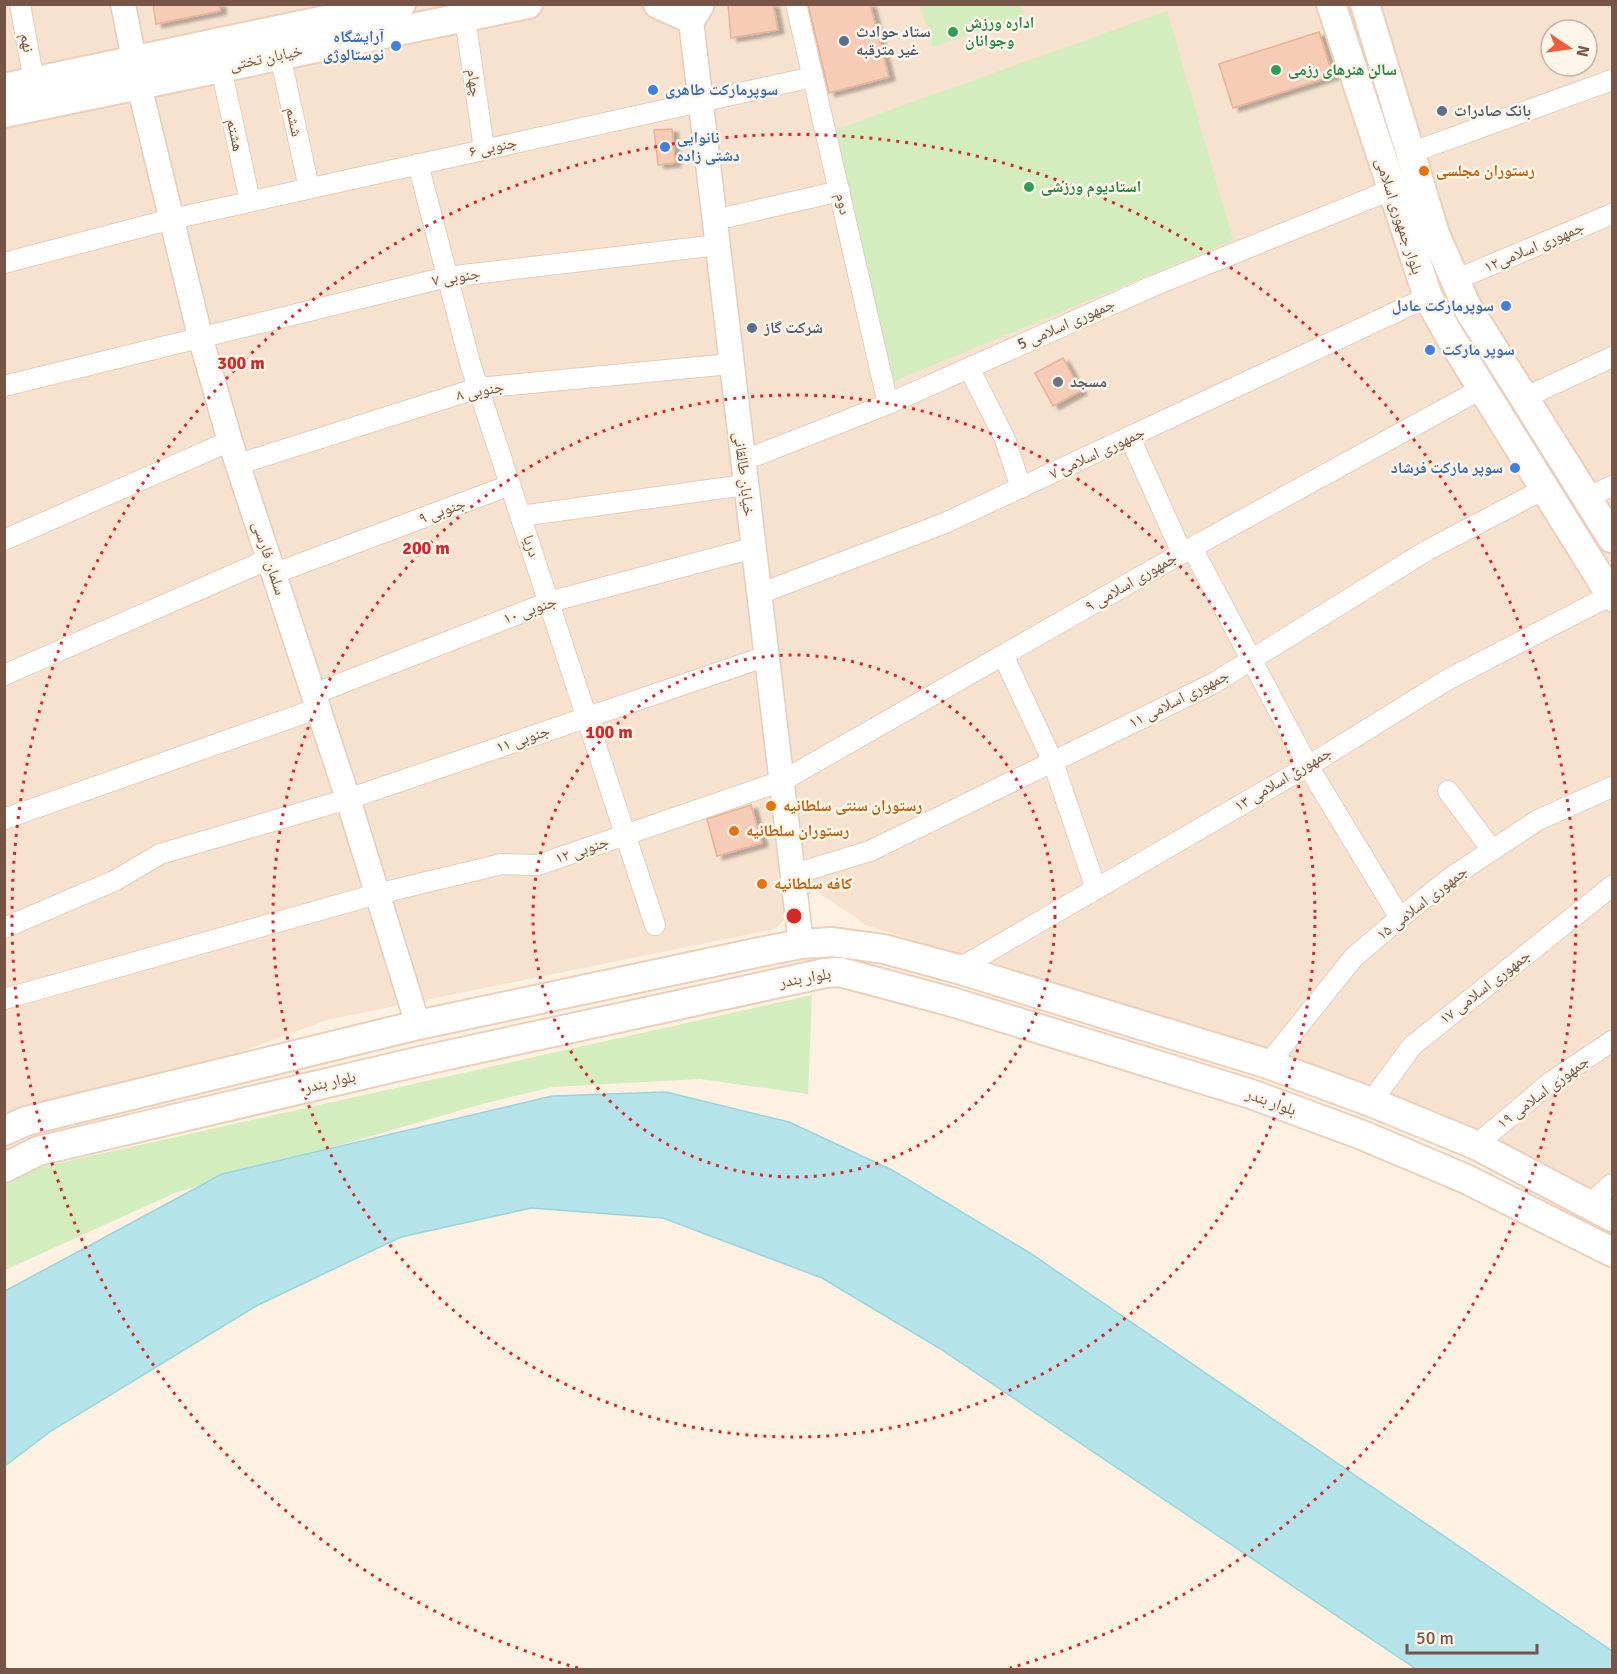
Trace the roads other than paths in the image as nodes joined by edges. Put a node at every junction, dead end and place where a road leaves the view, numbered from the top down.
1 (20, 4) edge
2 (123, 4) edge
3 (401, 4) edge
4 (528, 4) edge
5 (658, 4) edge
6 (796, 4) edge
7 (1331, 4) edge
8 (1371, 6) edge
9 (363, 9) edge
10 (693, 9) edge
11 (465, 18) junction
12 (280, 55) junction
13 (221, 68) junction
14 (137, 73) junction
15 (813, 76) junction
16 (1612, 80) edge
17 (34, 82) junction
18 (4, 88) edge
19 (701, 101) junction
20 (4, 113) edge
21 (484, 149) junction
22 (1410, 153) junction
23 (418, 164) junction
24 (309, 188) junction
25 (1391, 190) junction
26 (840, 191) junction
27 (250, 201) junction
28 (1612, 214) edge
29 (172, 219) junction
30 (715, 220) junction
31 (718, 245) junction
32 (4, 263) edge
33 (447, 277) junction
34 (1455, 280) junction
35 (1428, 297) junction
36 (200, 336) junction
37 (1612, 357) edge
38 (730, 364) junction
39 (969, 368) junction
40 (4, 386) edge
41 (478, 388) junction
42 (1484, 388) junction
43 (1524, 398) junction
44 (888, 404) junction
45 (1130, 438) junction
46 (231, 441) junction
47 (742, 461) junction
48 (239, 464) junction
49 (510, 485) junction
50 (745, 485) junction
51 (1022, 488) junction
52 (1546, 488) junction
53 (1600, 492) edge
54 (521, 516) junction
55 (1612, 538) edge
56 (4, 540) edge
57 (753, 548) junction
58 (1187, 551) junction
59 (271, 566) junction
60 (759, 594) junction
61 (1612, 596) edge
62 (549, 602) junction
63 (1003, 655) junction
64 (767, 656) junction
65 (1251, 660) junction
66 (4, 675) edge
67 (316, 701) junction
68 (587, 717) junction
69 (1053, 762) junction
70 (1308, 766) junction
71 (782, 781) junction
72 (1612, 787) edge
73 (1448, 791) dead end
74 (348, 799) junction
75 (4, 819) edge
76 (625, 835) junction
77 (1492, 850) junction
78 (794, 874) junction
79 (1612, 886) edge
80 (1096, 889) junction
81 (377, 894) junction
82 (1400, 918) junction
83 (655, 925) dead end
84 (4, 928) edge
85 (801, 944) junction
86 (958, 969) junction
87 (4, 999) edge
88 (418, 1025) junction
89 (1612, 1041) edge
90 (286, 1057) junction
91 (1268, 1064) junction
92 (296, 1090) junction
93 (1371, 1102) junction
94 (4, 1131) edge
95 (1476, 1145) junction
96 (4, 1168) edge
97 (1612, 1184) edge
98 (1601, 1210) edge
99 (1612, 1252) edge

1 - 17 street, نهم
2 - 14 street, سلمان فارسی
3 - 9 main road, خیابان تختی
4 - 11 main road, خیابان تختی
5 - 10 main road
6 - 15 street, دوم
7 - 25 main road, بلوار جمهوری اسلامی
8 - 22 main road, بلوار جمهوری اسلامی
9 - 14 main road, خیابان تختی
10 - 19 street, خیابان طالقانی
11 - 12 main road, خیابان تختی
11 - 21 street, چهام
12 - 13 main road, خیابان تختی
12 - 24 street, ششم
13 - 14 main road, خیابان تختی
13 - 27 street, هشتم
14 - 17 main road, خیابان تختی
14 - 20 main road, خیابان تختی
14 - 29 street, سلمان فارسی
15 - 19 street, ۶ جنوبی
15 - 26 street, دوم
16 - 22 street
17 - 18 main road, خیابان تختی
19 - 21 street, ۶ جنوبی
19 - 30 street, خیابان طالقانی
21 - 23 street, ۶ جنوبی
22 - 34 main road, بلوار جمهوری اسلامی
23 - 24 street, ۶ جنوبی
23 - 33 street, دریا
24 - 27 street, ۶ جنوبی
25 - 35 main road, بلوار جمهوری اسلامی
25 - 39 street, جمهوری اسلامی 5
26 - 30 street
26 - 44 street, دوم
27 - 29 street, ۶ جنوبی
28 - 34 street, جمهوری اسلامی۱۲
29 - 32 street, ۶ جنوبی
29 - 36 street, سلمان فارسی
30 - 31 street, خیابان طالقانی
31 - 33 street, ۷ جنوبی
31 - 38 street, خیابان طالقانی
33 - 36 street, ۷ جنوبی
33 - 41 street, دریا
34 - 43 main road, بلوار جمهوری اسلامی
35 - 42 main road, بلوار جمهوری اسلامی
35 - 45 street, جمهوری اسلامی ۷
36 - 40 street, ۷ جنوبی
36 - 46 street, سلمان فارسی
37 - 43 street
38 - 41 street, ۸ جنوبی
38 - 47 street, خیابان طالقانی
39 - 44 street, جمهوری اسلامی 5
39 - 51 street
41 - 48 street, ۸ جنوبی
41 - 49 street, دریا
42 - 52 main road, بلوار جمهوری اسلامی
42 - 58 street, جمهوری اسلامی ۹
43 - 53 main road, بلوار جمهوری اسلامی
44 - 47 street, جمهوری اسلامی 5
45 - 51 street, جمهوری اسلامی ۷
45 - 58 street
46 - 48 street, سلمان فارسی
46 - 56 street
47 - 50 street, خیابان طالقانی
48 - 59 street, سلمان فارسی
49 - 54 street, دریا
49 - 59 street, ۹ جنوبی
50 - 54 street
50 - 57 street, خیابان طالقانی
51 - 60 street, جمهوری اسلامی ۷
52 - 61 main road, بلوار جمهوری اسلامی
52 - 65 street, جمهوری اسلامی ۱۱
53 - 55 main road, بلوار جمهوری اسلامی
54 - 62 street, دریا
57 - 60 street, خیابان طالقانی
57 - 62 street, ۱۰ جنوبی
58 - 63 street, جمهوری اسلامی ۹
58 - 65 street
59 - 66 street, ۹ جنوبی
59 - 67 street, سلمان فارسی
60 - 64 street, خیابان طالقانی
61 - 70 street, جمهوری اسلامی ۱۳
62 - 67 street, ۱۰ جنوبی
62 - 68 street, دریا
63 - 69 street
63 - 71 street, جمهوری اسلامی ۹
64 - 68 street, ۱۱ جنوبی
64 - 71 street, خیابان طالقانی
65 - 69 street, جمهوری اسلامی ۱۱
65 - 70 street
67 - 74 street, سلمان فارسی
67 - 75 street, ۱۰ جنوبی
68 - 74 street, ۱۱ جنوبی
68 - 76 street, دریا
69 - 78 street, جمهوری اسلامی ۱۱
69 - 80 street
70 - 80 street, جمهوری اسلامی ۱۳
70 - 82 street
71 - 76 street, ۱۲ جنوبی
71 - 78 street, خیابان طالقانی
72 - 77 street, جمهوری اسلامی ۱۵
73 - 77 street
74 - 81 street, سلمان فارسی
74 - 84 street, ۱۱ جنوبی
76 - 81 street, ۱۲ جنوبی
76 - 83 street, دریا
77 - 82 street, جمهوری اسلامی ۱۵
78 - 85 street, خیابان طالقانی
79 - 93 street, جمهوری اسلامی ۱۷
80 - 86 street, جمهوری اسلامی ۱۳
81 - 87 street, ۱۲ جنوبی
81 - 88 street, سلمان فارسی
82 - 91 street, جمهوری اسلامی ۱۵
85 - 86 main road, بلوار بندر
85 - 88 main road, بلوار بندر
86 - 91 main road, بلوار بندر
88 - 90 main road, بلوار بندر
89 - 95 street, جمهوری اسلامی ۱۹
90 - 92 main road
90 - 94 main road, بلوار بندر
91 - 93 main road, بلوار بندر
92 - 96 main road, بلوار بندر
92 - 99 main road, بلوار بندر
93 - 95 main road, بلوار بندر
95 - 98 main road, بلوار بندر
97 - 98 street

